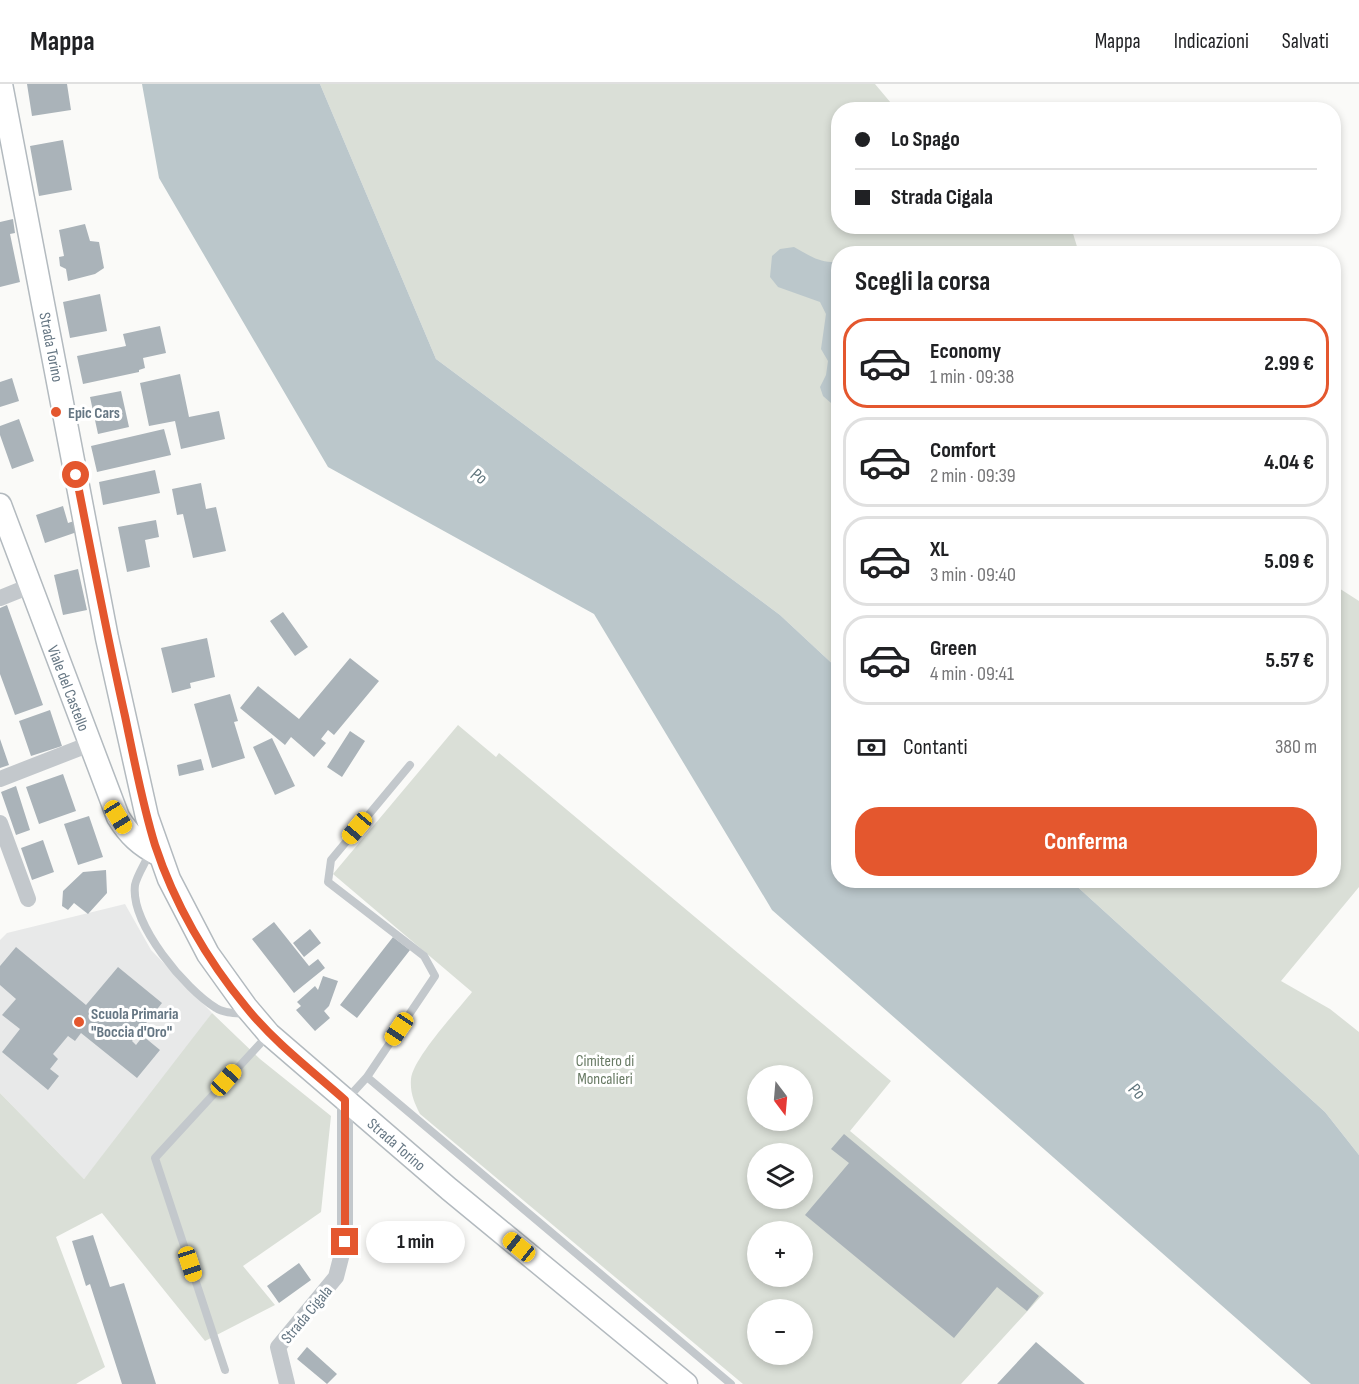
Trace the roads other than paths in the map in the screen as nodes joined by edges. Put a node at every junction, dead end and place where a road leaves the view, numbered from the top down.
1 (1, 84) edge
2 (0, 505) edge
3 (30, 586) junction
4 (0, 598) edge
5 (90, 744) junction
6 (410, 765) dead end
7 (0, 779) edge
8 (0, 823) edge
9 (155, 850) junction
10 (28, 899) dead end
11 (252, 1014) junction
12 (269, 1034) junction
13 (367, 1077) junction
14 (345, 1100) junction
15 (225, 1370) dead end
16 (287, 1384) edge
17 (686, 1384) edge
18 (730, 1384) edge

1 - 9 main road, Strada Torino
2 - 3 main road, Viale del Castello
3 - 4 street
3 - 5 main road, Viale del Castello
5 - 7 street
5 - 9 main road, Viale del Castello
6 - 13 lane
8 - 10 street
9 - 11 main road, Strada Torino
9 - 11 lane
11 - 12 main road, Strada Torino
12 - 14 main road, Strada Torino
12 - 15 lane
13 - 14 lane
13 - 18 lane
14 - 16 street, Strada Cigala
14 - 17 main road, Strada Torino

